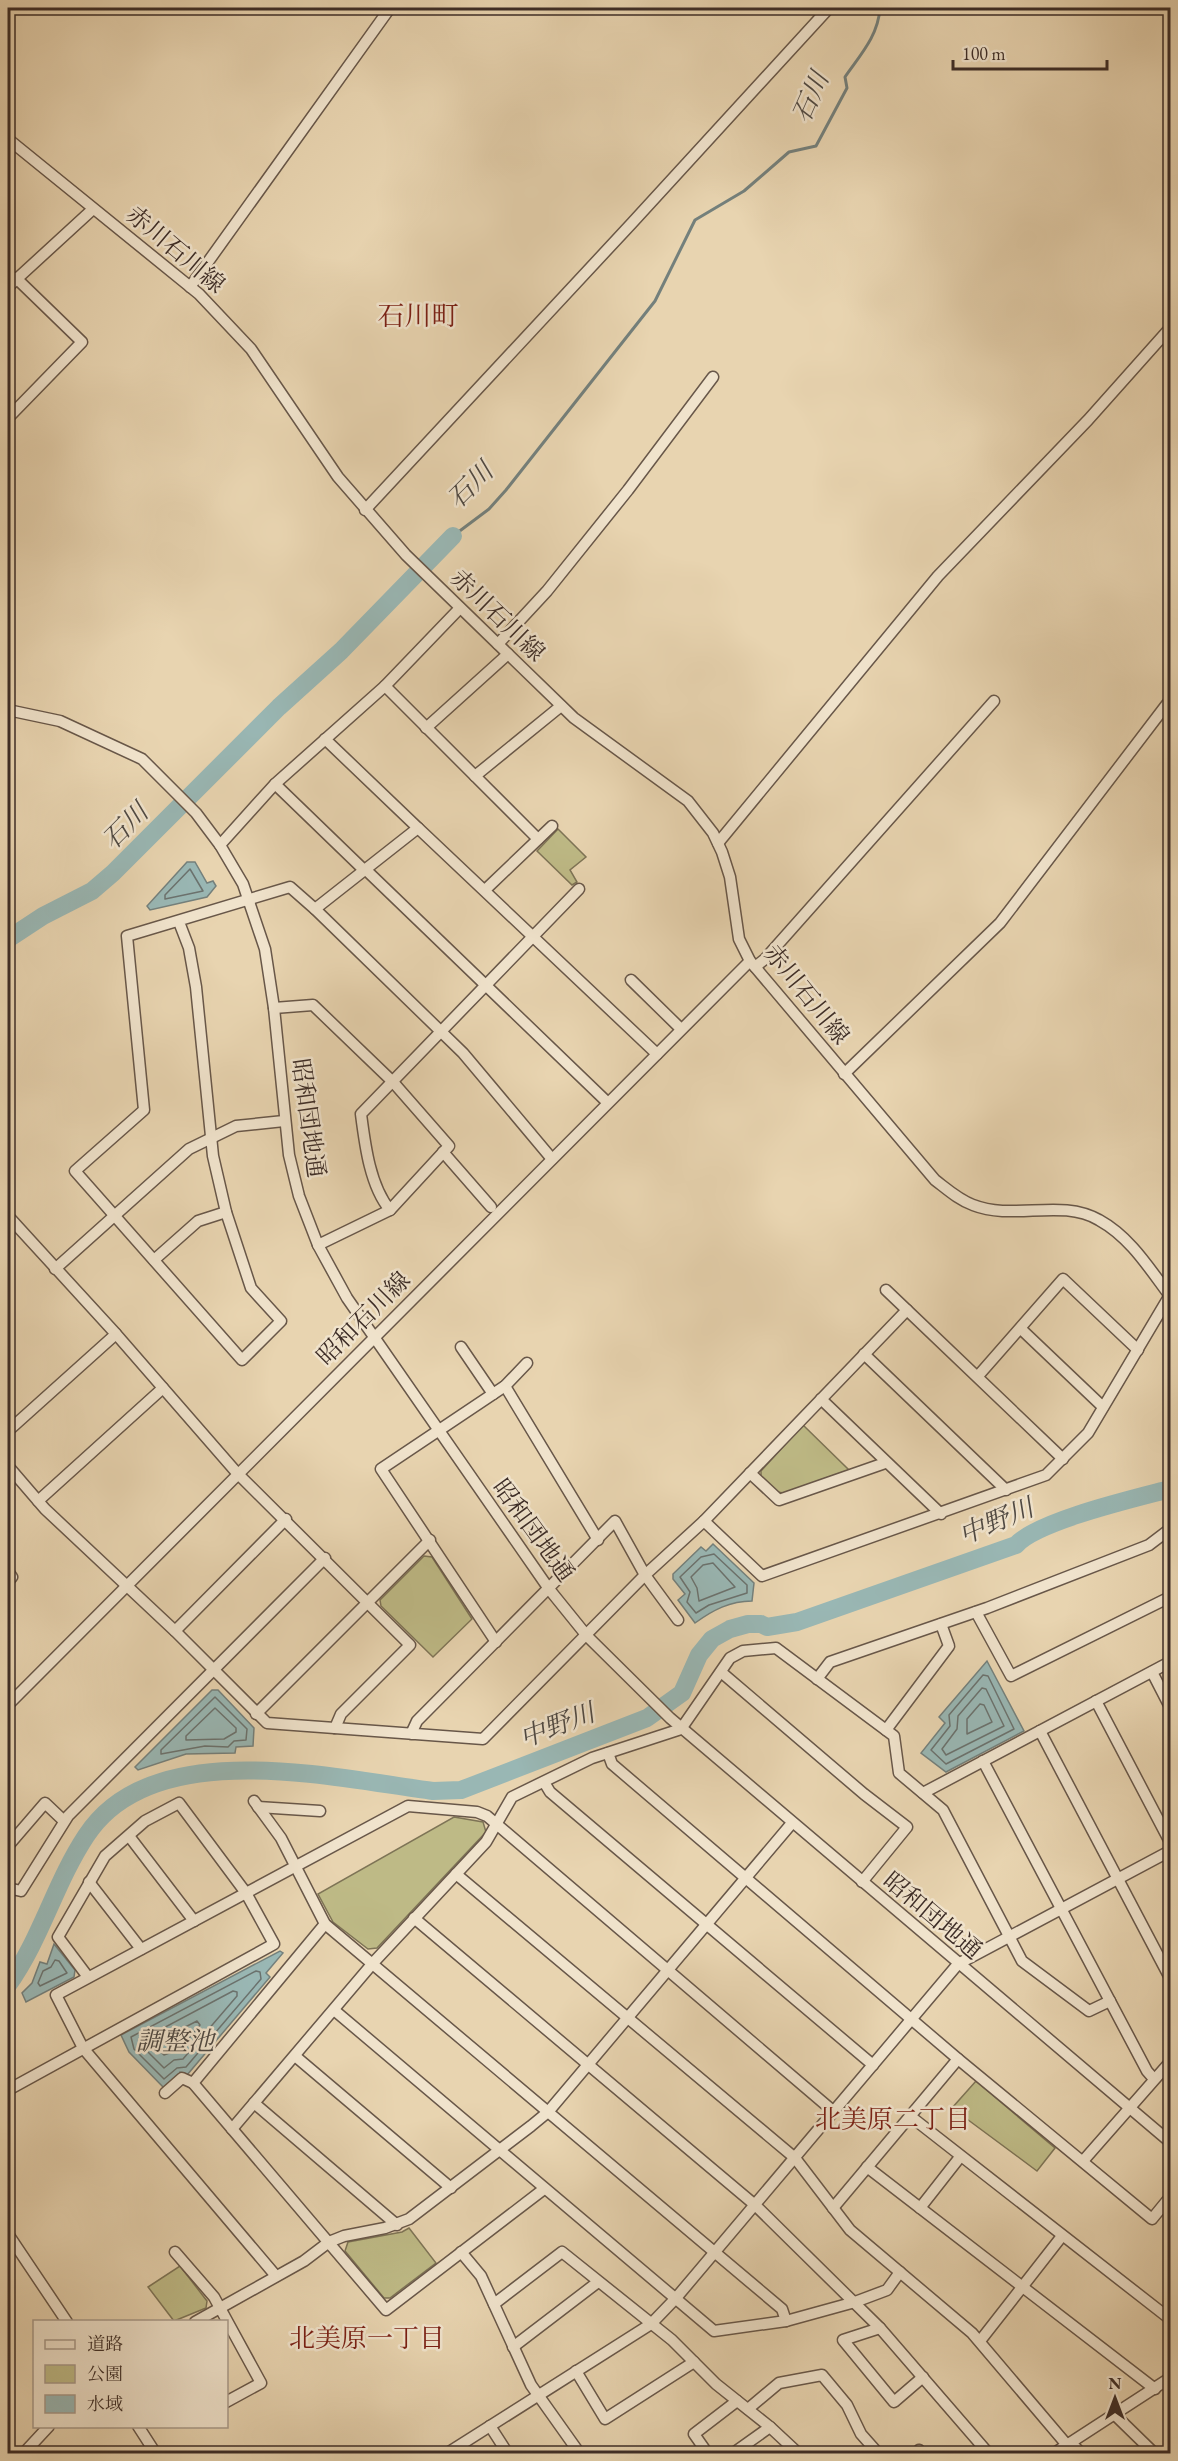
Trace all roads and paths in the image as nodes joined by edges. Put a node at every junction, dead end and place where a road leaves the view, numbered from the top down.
1 (390, 8) edge
2 (829, 8) edge
3 (8, 139) edge
4 (93, 209) junction
5 (16, 278) junction
6 (8, 287) edge
7 (190, 287) junction
8 (1170, 328) edge
9 (713, 377) dead end
10 (8, 418) edge
11 (364, 510) junction
12 (460, 608) junction
13 (498, 644) junction
14 (508, 654) junction
15 (385, 686) junction
16 (994, 700) dead end
17 (1170, 700) edge
18 (561, 706) junction
19 (8, 710) edge
20 (426, 728) junction
21 (325, 739) junction
22 (475, 776) junction
23 (275, 784) junction
24 (552, 826) dead end
25 (418, 828) junction
26 (538, 839) junction
27 (718, 843) junction
28 (220, 845) junction
29 (364, 869) junction
30 (579, 889) dead end
31 (485, 890) junction
32 (250, 901) junction
33 (315, 909) junction
34 (179, 922) junction
35 (533, 936) junction
36 (752, 964) junction
37 (631, 980) dead end
38 (487, 984) junction
39 (274, 1008) junction
40 (681, 1029) junction
41 (441, 1031) junction
42 (657, 1054) junction
43 (844, 1074) junction
44 (393, 1082) junction
45 (607, 1102) junction
46 (284, 1121) junction
47 (211, 1137) junction
48 (443, 1152) junction
49 (552, 1159) junction
50 (491, 1208) dead end
51 (390, 1210) junction
52 (226, 1212) junction
53 (8, 1216) edge
54 (115, 1216) junction
55 (318, 1245) junction
56 (154, 1260) junction
57 (55, 1269) junction
58 (886, 1290) dead end
59 (1170, 1295) edge
60 (907, 1310) junction
61 (1021, 1329) junction
62 (116, 1334) junction
63 (374, 1336) junction
64 (461, 1347) dead end
65 (1138, 1350) junction
66 (864, 1354) junction
67 (527, 1364) dead end
68 (978, 1376) junction
69 (505, 1386) junction
70 (163, 1388) junction
71 (493, 1394) junction
72 (821, 1399) junction
73 (1103, 1407) junction
74 (8, 1431) edge
75 (439, 1431) junction
76 (1063, 1459) junction
77 (885, 1463) junction
78 (8, 1466) edge
79 (237, 1473) junction
80 (750, 1473) junction
81 (1006, 1490) junction
82 (38, 1501) junction
83 (941, 1514) junction
84 (286, 1519) junction
85 (704, 1521) junction
86 (1170, 1529) edge
87 (598, 1539) junction
88 (430, 1540) junction
89 (325, 1558) junction
90 (8, 1571) edge
91 (645, 1575) junction
92 (8, 1582) edge
93 (127, 1586) junction
94 (549, 1589) junction
95 (1170, 1597) edge
96 (368, 1602) junction
97 (976, 1612) junction
98 (678, 1620) dead end
99 (941, 1624) junction
100 (175, 1631) junction
101 (587, 1636) junction
102 (496, 1642) junction
103 (1170, 1662) edge
104 (213, 1671) junction
105 (721, 1672) junction
106 (1152, 1672) junction
107 (817, 1678) junction
108 (1096, 1701) junction
109 (8, 1705) edge
110 (1170, 1707) edge
111 (256, 1714) junction
112 (335, 1728) junction
113 (681, 1729) junction
114 (886, 1730) junction
115 (1040, 1731) junction
116 (411, 1734) junction
117 (608, 1753) junction
118 (983, 1761) junction
119 (544, 1782) junction
120 (923, 1793) junction
121 (320, 1811) dead end
122 (64, 1821) junction
123 (792, 1823) junction
124 (496, 1826) junction
125 (129, 1836) junction
126 (1170, 1842) edge
127 (8, 1846) edge
128 (1170, 1851) edge
129 (297, 1867) junction
130 (456, 1874) junction
131 (747, 1877) junction
132 (1118, 1879) junction
133 (89, 1882) junction
134 (862, 1882) junction
135 (8, 1888) edge
136 (246, 1893) junction
137 (1061, 1908) junction
138 (414, 1918) junction
139 (194, 1921) junction
140 (325, 1924) junction
141 (706, 1924) junction
142 (1009, 1935) junction
143 (141, 1949) junction
144 (373, 1963) junction
145 (958, 1964) junction
146 (667, 1972) junction
147 (88, 1977) junction
148 (1170, 1978) edge
149 (1110, 2001) junction
150 (334, 2010) junction
151 (628, 2017) junction
152 (912, 2019) junction
153 (83, 2048) junction
154 (295, 2056) junction
155 (958, 2059) junction
156 (1170, 2062) edge
157 (588, 2064) junction
158 (873, 2064) junction
159 (1154, 2079) junction
160 (193, 2083) junction
161 (8, 2090) edge
162 (165, 2093) dead end
163 (254, 2103) junction
164 (1129, 2107) junction
165 (833, 2111) junction
166 (548, 2112) junction
167 (910, 2116) junction
168 (232, 2129) junction
169 (1170, 2142) edge
170 (499, 2150) junction
171 (960, 2157) junction
172 (795, 2158) junction
173 (1083, 2161) junction
174 (867, 2167) junction
175 (451, 2188) junction
176 (544, 2189) junction
177 (1170, 2197) edge
178 (755, 2205) junction
179 (833, 2208) junction
180 (920, 2208) junction
181 (397, 2225) junction
182 (8, 2234) edge
183 (1062, 2236) junction
184 (329, 2242) junction
185 (175, 2252) dead end
186 (461, 2252) junction
187 (715, 2252) junction
188 (900, 2272) junction
189 (276, 2276) junction
190 (598, 2282) junction
191 (1023, 2287) junction
192 (676, 2298) junction
193 (855, 2302) junction
194 (494, 2304) junction
195 (221, 2307) junction
196 (1170, 2319) edge
197 (67, 2320) edge
198 (198, 2320) edge
199 (228, 2320) edge
200 (228, 2320) edge
201 (786, 2321) junction
202 (651, 2324) junction
203 (880, 2328) junction
204 (980, 2341) junction
205 (513, 2347) junction
206 (694, 2362) junction
207 (576, 2371) junction
208 (923, 2378) junction
209 (1170, 2378) edge
210 (1155, 2389) junction
211 (538, 2396) junction
212 (228, 2401) edge
213 (737, 2401) junction
214 (748, 2409) junction
215 (1114, 2414) junction
216 (490, 2426) junction
217 (770, 2427) junction
218 (48, 2428) edge
219 (139, 2428) edge
220 (1069, 2444) junction
221 (24, 2454) edge
222 (156, 2454) edge
223 (446, 2454) edge
224 (508, 2454) edge
225 (580, 2454) edge
226 (708, 2454) edge
227 (732, 2454) edge
228 (800, 2454) edge
229 (875, 2454) edge
230 (989, 2454) edge
231 (1053, 2454) edge
232 (1082, 2454) edge
233 (1155, 2454) edge

1 - 7 street
2 - 11 street
3 - 4 street, 赤川石川線
4 - 5 street
4 - 7 street, 赤川石川線
5 - 6 street
5 - 10 street
7 - 11 street, 赤川石川線
8 - 27 street
9 - 13 street
11 - 12 street, 赤川石川線
12 - 13 street, 赤川石川線
12 - 15 street
13 - 14 street, 赤川石川線
14 - 18 street, 赤川石川線
14 - 20 street
15 - 20 street
15 - 21 street
16 - 36 street, 昭和石川線
17 - 43 street
18 - 22 street
18 - 27 street, 赤川石川線
19 - 28 street, 昭和団地通
20 - 22 street
21 - 23 street
21 - 25 street
22 - 26 street
23 - 28 street
23 - 29 street
24 - 26 street
25 - 29 street
25 - 31 street
26 - 31 street
27 - 36 street, 赤川石川線
28 - 32 street, 昭和団地通
29 - 33 street
29 - 38 street
30 - 35 street
31 - 35 street
32 - 33 street
32 - 34 street
32 - 39 street, 昭和団地通
33 - 41 street
34 - 47 street
34 - 54 street
35 - 38 street
35 - 42 street
36 - 40 street, 昭和石川線
36 - 43 street, 赤川石川線
37 - 40 street
38 - 41 street
38 - 45 street
39 - 44 street
39 - 46 street, 昭和団地通
40 - 42 street, 昭和石川線
41 - 44 street
41 - 49 street
42 - 45 street, 昭和石川線
43 - 59 street, 赤川石川線
44 - 48 street
44 - 51 street
45 - 49 street, 昭和石川線
46 - 47 street
46 - 55 street, 昭和団地通
47 - 52 street
47 - 54 street
48 - 50 street
48 - 51 street
49 - 63 street, 昭和石川線
51 - 55 street
52 - 56 street
52 - 56 street
53 - 57 street
54 - 56 street
54 - 57 street
55 - 63 street, 昭和団地通
57 - 62 street
58 - 60 street
59 - 65 street
60 - 66 street
60 - 68 street
61 - 65 street
61 - 68 street
61 - 73 street
62 - 70 street
62 - 74 street
63 - 75 street, 昭和団地通
63 - 79 street, 昭和石川線
64 - 71 street
65 - 73 street
66 - 72 street
66 - 81 street
67 - 69 street
68 - 76 street
69 - 71 street
69 - 87 street
70 - 79 street
70 - 82 street
71 - 75 street
72 - 77 street
72 - 80 street
73 - 76 street
75 - 88 street
75 - 94 street, 昭和団地通
76 - 81 street
77 - 80 street
77 - 83 street
78 - 82 street
79 - 84 street
79 - 93 street, 昭和石川線
80 - 85 street
81 - 83 street
82 - 93 street
83 - 85 street
84 - 89 street
84 - 100 street
85 - 91 street
86 - 97 street
87 - 91 street
87 - 94 street
88 - 96 street
88 - 102 street
89 - 96 street
89 - 104 street
90 - 92 street
91 - 98 street
91 - 101 street
93 - 100 street
93 - 109 street, 昭和石川線
94 - 101 street, 昭和団地通
94 - 102 street
95 - 97 street
96 - 111 street
96 - 112 street
97 - 99 street
99 - 107 street
99 - 114 street
100 - 104 street
101 - 113 street, 昭和団地通
101 - 116 street
102 - 116 street
103 - 106 street
104 - 111 street
104 - 122 street
105 - 107 street
105 - 113 street
105 - 134 street
106 - 108 street
106 - 110 street
107 - 114 street
108 - 115 street
108 - 126 street
111 - 112 street
112 - 116 street
113 - 117 street
113 - 123 street, 昭和団地通
114 - 120 street
115 - 118 street
115 - 132 street
117 - 119 street
117 - 131 street
118 - 120 street
118 - 137 street
119 - 124 street
119 - 141 street
120 - 142 street
121 - 129 street
122 - 127 street
122 - 135 street
123 - 131 street
123 - 134 street, 昭和団地通
124 - 129 street
124 - 130 street
124 - 146 street
125 - 133 street
125 - 136 street
125 - 139 street
128 - 132 street
129 - 136 street
129 - 140 street
130 - 138 street
130 - 151 street
131 - 141 street
131 - 152 street
132 - 137 street
132 - 148 street
133 - 143 street
133 - 147 street
134 - 145 street, 昭和団地通
136 - 139 street
136 - 153 street
137 - 142 street
137 - 149 street
138 - 144 street
138 - 157 street
139 - 143 street
140 - 144 street
140 - 160 street
141 - 146 street
141 - 158 street
142 - 145 street
142 - 149 street
143 - 147 street
144 - 150 street
144 - 166 street
145 - 152 street
145 - 164 street, 昭和団地通
146 - 151 street
146 - 165 street
147 - 153 street
149 - 159 street
150 - 154 street
150 - 170 street
151 - 157 street
151 - 172 street
152 - 155 street
152 - 158 street
153 - 161 street
153 - 189 street
154 - 163 street
154 - 175 street
155 - 167 street
155 - 173 street
156 - 159 street
157 - 166 street
157 - 178 street
158 - 165 street
159 - 164 street
160 - 162 street
160 - 168 street
163 - 168 street
163 - 181 street
164 - 169 street, 昭和団地通
164 - 173 street
165 - 172 street
166 - 170 street
166 - 187 street
167 - 171 street
167 - 174 street
168 - 184 street
170 - 175 street
170 - 176 street
171 - 180 street
171 - 183 street
172 - 178 street
172 - 179 street
173 - 177 street
174 - 179 street
174 - 180 street
175 - 181 street
176 - 186 street
176 - 192 street
178 - 187 street
178 - 193 street
179 - 188 street
180 - 191 street
181 - 184 street
182 - 197 street
183 - 191 street
183 - 196 street
184 - 186 street
184 - 189 street
185 - 195 street
186 - 194 street
187 - 192 street
187 - 201 street
188 - 193 street
188 - 204 street
189 - 195 street
190 - 194 street
190 - 202 street
190 - 205 street
191 - 204 street
191 - 210 street
192 - 201 street
192 - 202 street
193 - 201 street
193 - 203 street
194 - 205 street
195 - 198 street
195 - 200 street
199 - 212 street
202 - 206 street
202 - 207 street
203 - 208 street
203 - 208 street
204 - 220 street
205 - 211 street
206 - 207 street
206 - 213 street
207 - 211 street
208 - 230 street
209 - 210 street
210 - 215 street
211 - 216 street
211 - 225 street
213 - 214 street
213 - 226 street
214 - 217 street
214 - 229 street
215 - 220 street
215 - 233 street
216 - 223 street
216 - 224 street
217 - 227 street
217 - 228 street
218 - 221 street
219 - 222 street
220 - 231 street
220 - 232 street

